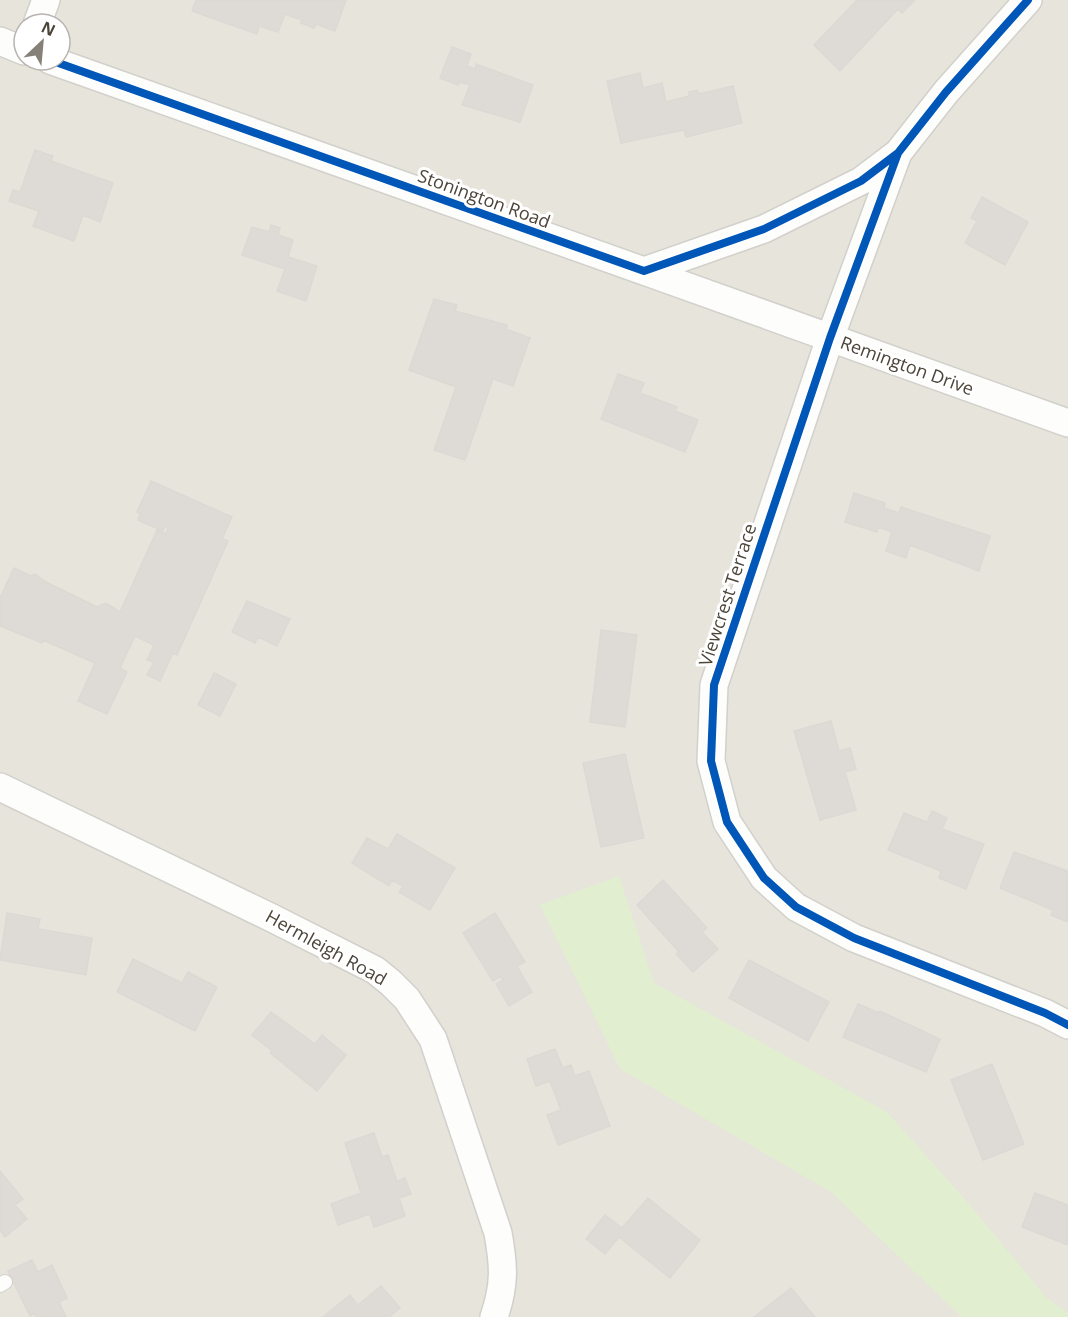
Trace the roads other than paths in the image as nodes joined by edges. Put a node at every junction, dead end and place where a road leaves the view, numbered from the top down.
1 (1028, 0) edge
2 (72, 68) edge
3 (898, 153) junction
4 (644, 271) junction
5 (830, 338) junction
6 (1068, 423) edge
7 (0, 787) edge
8 (1068, 1025) edge
9 (494, 1317) edge

1 - 3 street
2 - 4 street, Stonington Road
3 - 4 street
3 - 5 street
4 - 5 street, Remington Drive
5 - 6 street, Remington Drive
5 - 8 street, Viewcrest Terrace
7 - 9 street, Hermleigh Road

